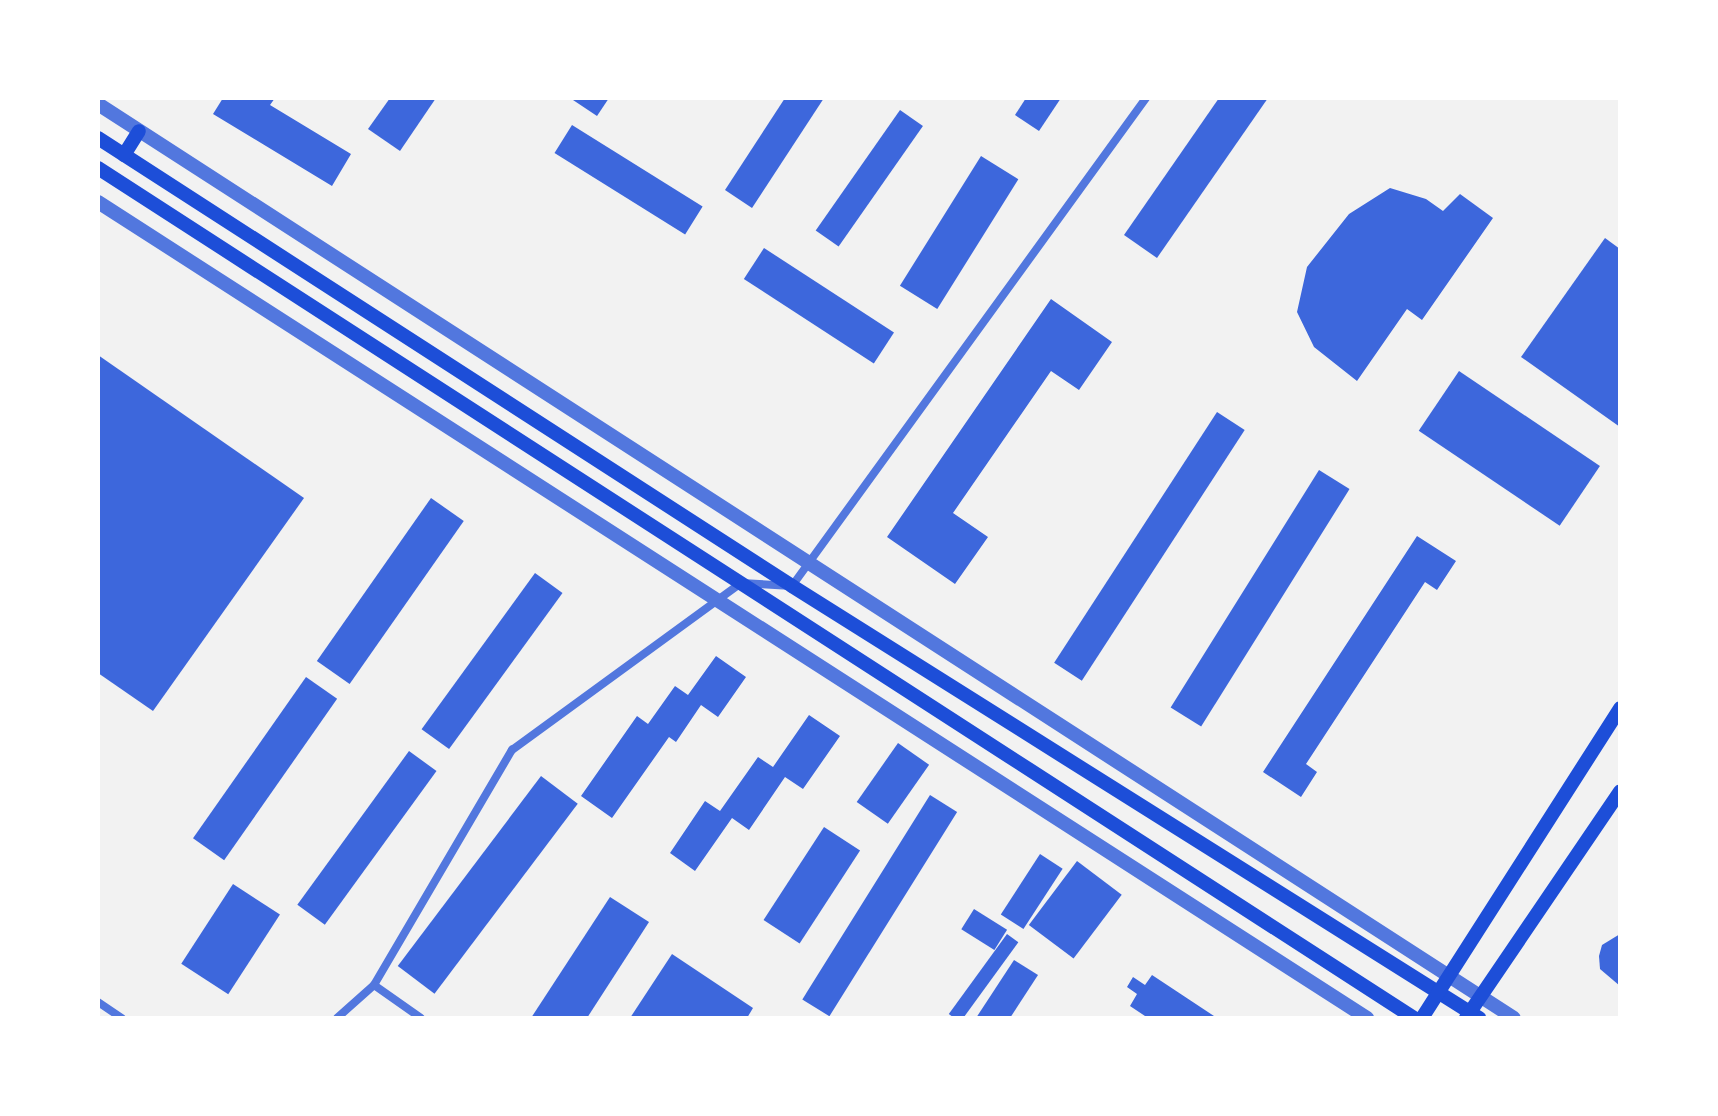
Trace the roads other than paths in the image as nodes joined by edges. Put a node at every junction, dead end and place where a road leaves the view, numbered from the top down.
1 (1146, 98) edge
2 (98, 104) edge
3 (139, 131) junction
4 (98, 138) edge
5 (124, 155) junction
6 (98, 168) edge
7 (98, 202) edge
8 (807, 566) junction
9 (741, 583) junction
10 (792, 586) junction
11 (718, 601) junction
12 (1620, 708) edge
13 (1620, 791) edge
14 (1449, 976) junction
15 (374, 985) junction
16 (1439, 992) junction
17 (1481, 996) junction
18 (98, 1002) edge
19 (1472, 1016) edge
20 (122, 1018) edge
21 (337, 1018) edge
22 (421, 1018) edge
23 (1367, 1018) edge
24 (1414, 1018) edge
25 (1422, 1018) edge
26 (1514, 1018) edge

1 - 8 street
2 - 3 street
3 - 5 main road
3 - 8 street
4 - 5 main road
5 - 10 main road
6 - 9 main road
7 - 11 street
8 - 10 street
8 - 14 street
9 - 10 street
9 - 11 street
9 - 24 main road
10 - 16 main road
11 - 15 street
11 - 23 street
12 - 14 main road
13 - 17 main road
14 - 16 main road
14 - 17 street
15 - 21 street
15 - 22 street
16 - 19 main road
16 - 25 main road
17 - 19 main road
17 - 26 street
18 - 20 street

